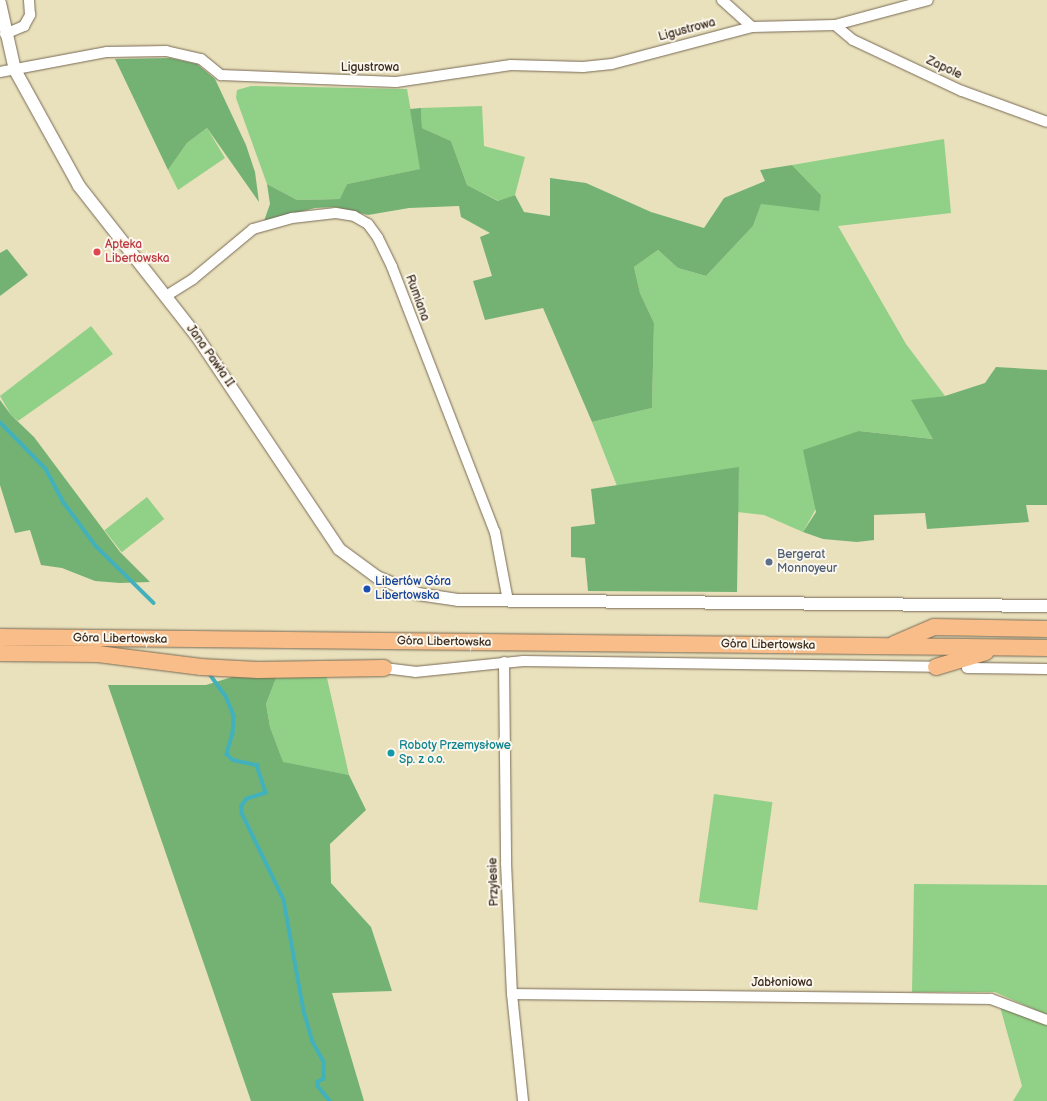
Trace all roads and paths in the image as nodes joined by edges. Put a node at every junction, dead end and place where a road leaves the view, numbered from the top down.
1 (29, 0) edge
2 (722, 0) edge
3 (928, 0) edge
4 (0, 4) edge
5 (836, 25) junction
6 (752, 27) junction
7 (5, 34) junction
8 (15, 70) junction
9 (0, 72) edge
10 (1047, 122) edge
11 (166, 296) junction
12 (508, 601) junction
13 (1047, 606) edge
14 (1047, 629) edge
15 (0, 637) edge
16 (888, 646) junction
17 (1002, 648) junction
18 (1047, 648) edge
19 (0, 653) edge
20 (504, 662) junction
21 (936, 667) joint
22 (384, 668) joint
23 (967, 668) dead end
24 (1047, 669) edge
25 (512, 994) junction
26 (1047, 1020) edge
27 (523, 1101) edge

1 - 7 street
2 - 6 street
3 - 5 street, Ligustrowa
4 - 7 street, Jana Pawła II
5 - 6 street, Ligustrowa
5 - 10 street, Zapole
6 - 8 street, Ligustrowa
7 - 8 street, Jana Pawła II
8 - 9 street, Ligustrowa
8 - 11 street, Jana Pawła II
11 - 12 street, Jana Pawła II
11 - 12 street, Rumiana
12 - 13 street
14 - 16 highway, Góra Libertowska
15 - 16 highway, Góra Libertowska
16 - 17 highway, Góra Libertowska
17 - 18 highway, Góra Libertowska
17 - 21 highway
19 - 22 highway
20 - 21 street, Góra Libertowska
20 - 22 street, Góra Libertowska
20 - 25 street, Przylesie
23 - 24 street
25 - 26 street, Jabłoniowa
25 - 27 street, Przylesie

